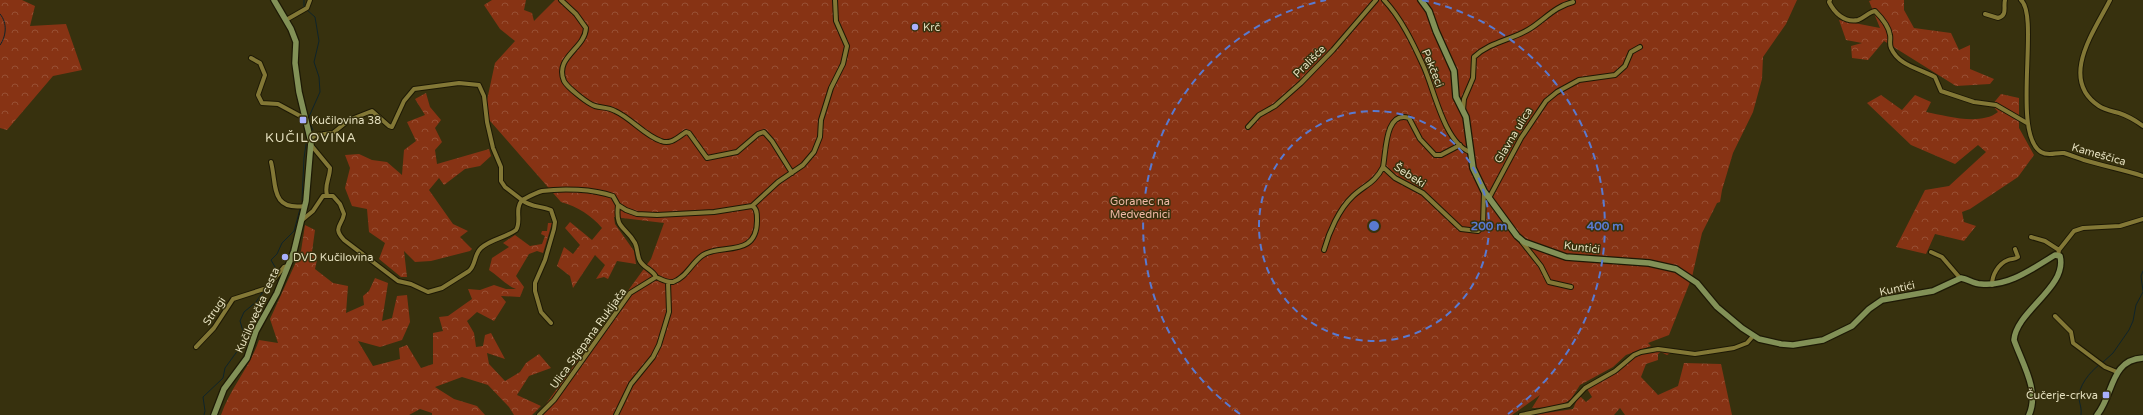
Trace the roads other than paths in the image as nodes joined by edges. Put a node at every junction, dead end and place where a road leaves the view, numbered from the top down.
1 (274, 0) edge
2 (310, 0) edge
3 (560, 0) edge
4 (835, 0) edge
5 (1376, 0) edge
6 (1384, 0) edge
7 (1422, 0) edge
8 (1830, 0) edge
9 (2005, 0) edge
10 (2021, 0) edge
11 (2110, 0) edge
12 (1573, 2) dead end
13 (1985, 14) dead end
14 (286, 20) junction
15 (1640, 47) dead end
16 (251, 58) dead end
17 (1463, 110) junction
18 (304, 118) junction
19 (2028, 124) junction
20 (2143, 126) edge
21 (1248, 127) dead end
22 (310, 142) junction
23 (1460, 145) junction
24 (1470, 152) junction
25 (271, 162) dead end
26 (1383, 167) junction
27 (792, 173) junction
28 (2143, 176) edge
29 (1484, 191) junction
30 (327, 195) junction
31 (1489, 198) junction
32 (522, 200) junction
33 (618, 205) junction
34 (305, 206) junction
35 (752, 206) junction
36 (2143, 219) edge
37 (301, 222) junction
38 (2031, 237) dead end
39 (1521, 239) junction
40 (2015, 249) dead end
41 (1324, 250) dead end
42 (1931, 252) dead end
43 (2058, 252) junction
44 (288, 266) junction
45 (656, 277) junction
46 (1960, 278) junction
47 (668, 282) junction
48 (1992, 285) junction
49 (1571, 287) dead end
50 (2055, 316) dead end
51 (551, 323) dead end
52 (1753, 336) junction
53 (196, 347) dead end
54 (2143, 358) edge
55 (2117, 372) junction
56 (2100, 414) edge
57 (214, 415) edge
58 (539, 415) edge
59 (616, 415) edge
60 (1521, 415) edge
61 (2029, 415) edge

1 - 14 street, Kučilovečka cesta
2 - 14 street
3 - 27 street
4 - 27 street
5 - 21 street, Prališće
6 - 23 street, Pekčeci
7 - 17 street
8 - 19 street
9 - 13 street
10 - 19 street, Kameščica
11 - 20 street
12 - 17 street
14 - 18 street, Kučilovečka cesta
15 - 31 street, Glavna ulica
16 - 18 street
17 - 24 street
18 - 22 street, Kučilovečka cesta
19 - 28 street, Kameščica
22 - 30 street
22 - 32 street
22 - 34 street, Kučilovečka cesta
23 - 24 street, Pekčeci
23 - 26 street
24 - 29 street
25 - 34 street
26 - 29 street, Šebeki
26 - 41 street, Šebeki
27 - 35 street
29 - 31 street, Kuntići
30 - 32 street
30 - 37 street
31 - 39 street, Kuntići
32 - 33 street
32 - 51 street
33 - 35 street
33 - 45 street
34 - 37 street, Kučilovečka cesta
35 - 47 street
36 - 43 street
37 - 44 street, Kučilovečka cesta
38 - 43 street
39 - 49 street, Kuntići
39 - 52 street, Kuntići
40 - 48 street
42 - 46 street
43 - 48 street
43 - 61 street
44 - 53 street, Strugi
44 - 57 street, Kučilovečka cesta
45 - 47 street
45 - 58 street, Ulica Stjepana Rukljača
46 - 48 street
46 - 52 street, Kuntići
47 - 59 street
50 - 55 street
52 - 60 street
54 - 55 street
55 - 56 street

